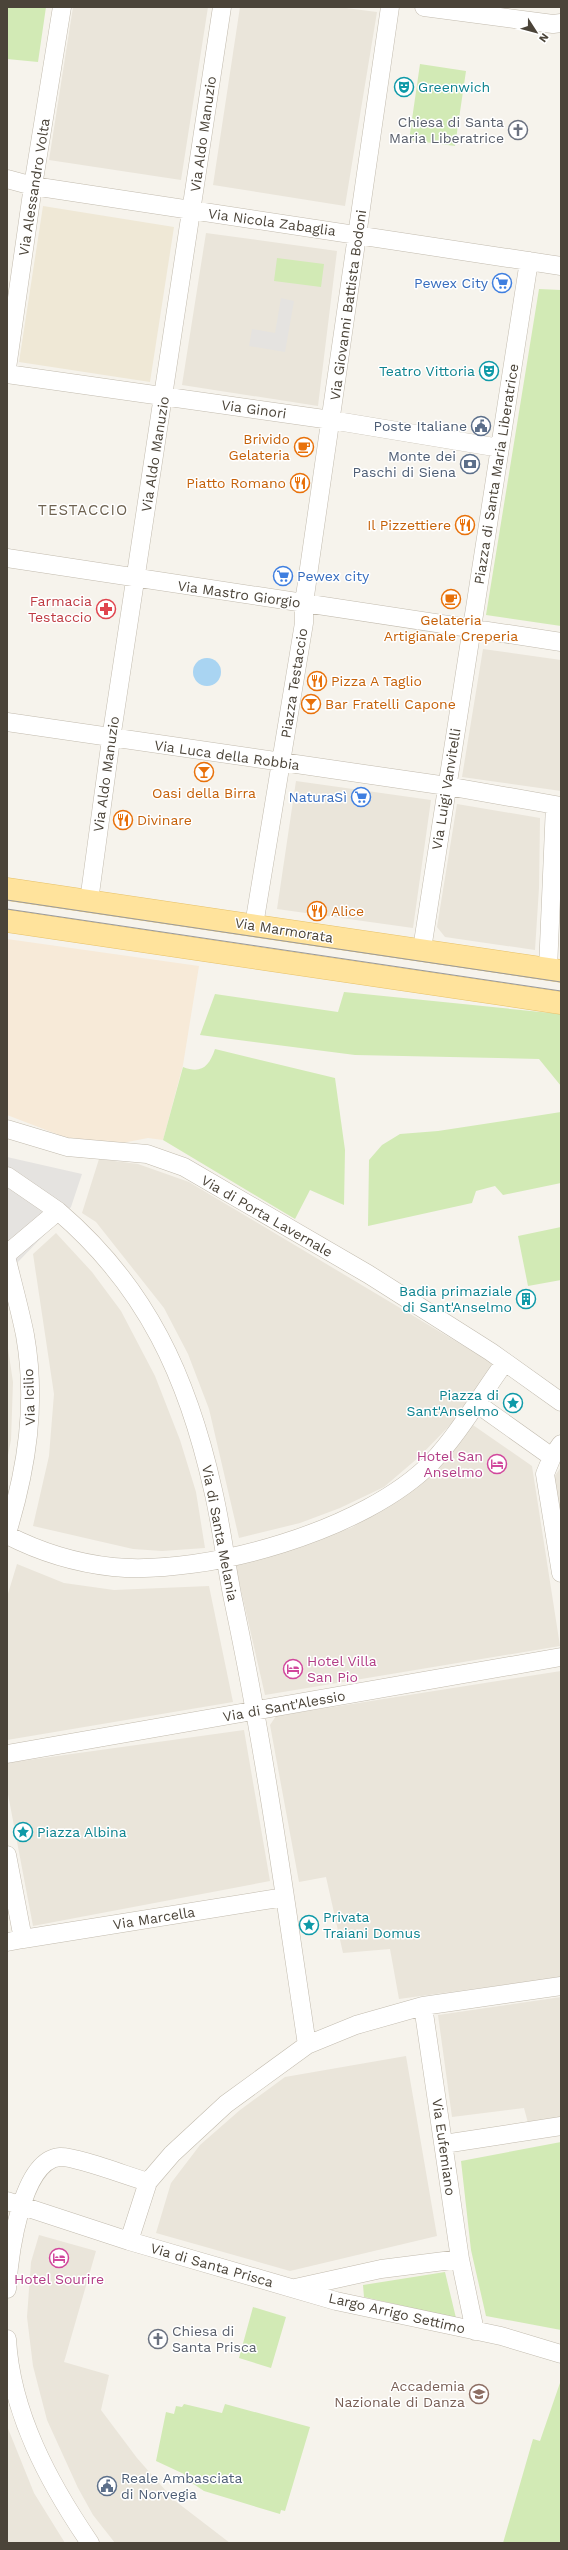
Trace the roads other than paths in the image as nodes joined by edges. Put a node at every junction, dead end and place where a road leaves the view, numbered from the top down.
1 (62, 7) edge
2 (222, 7) edge
3 (390, 7) edge
4 (424, 7) edge
5 (561, 23) edge
6 (10, 182) edge
7 (33, 186) junction
8 (192, 211) junction
9 (359, 234) junction
10 (529, 261) junction
11 (561, 266) edge
12 (7, 368) edge
13 (7, 374) edge
14 (164, 396) junction
15 (330, 420) junction
16 (500, 448) junction
17 (7, 558) edge
18 (135, 578) junction
19 (304, 603) junction
20 (471, 629) junction
21 (561, 642) edge
22 (7, 722) edge
23 (111, 739) junction
24 (281, 763) junction
25 (447, 786) junction
26 (558, 805) edge
27 (7, 889) edge
28 (89, 901) junction
29 (7, 921) edge
30 (254, 926) junction
31 (422, 949) junction
32 (555, 970) edge
33 (561, 1003) edge
34 (7, 1129) edge
35 (7, 1176) edge
36 (58, 1211) junction
37 (7, 1254) edge
38 (7, 1260) edge
39 (505, 1362) junction
40 (561, 1402) edge
41 (476, 1403) junction
42 (556, 1451) edge
43 (7, 1534) edge
44 (226, 1557) junction
45 (561, 1573) edge
46 (561, 1657) edge
47 (257, 1711) junction
48 (7, 1754) edge
49 (7, 1855) edge
50 (285, 1898) junction
51 (15, 1940) edge
52 (561, 1986) edge
53 (423, 2006) junction
54 (307, 2045) junction
55 (561, 2126) edge
56 (444, 2144) junction
57 (148, 2182) junction
58 (14, 2203) edge
59 (129, 2241) junction
60 (460, 2259) junction
61 (7, 2281) edge
62 (295, 2288) junction
63 (475, 2331) junction
64 (7, 2339) edge
65 (561, 2354) edge
66 (90, 2543) edge

1 - 7 street, Via Alessandro Volta
2 - 8 street, Via Aldo Manuzio
3 - 9 street, Via Giovanni Battista Bodoni
4 - 5 street
6 - 7 street, Via Nicola Zabaglia
7 - 8 street, Via Nicola Zabaglia
7 - 12 street, Via Alessandro Volta
8 - 9 street, Via Nicola Zabaglia
8 - 14 street, Via Aldo Manuzio
9 - 10 street, Via Nicola Zabaglia
9 - 15 street, Via Giovanni Battista Bodoni
10 - 11 street
10 - 16 street, Piazza di Santa Maria Liberatrice
13 - 14 street, Via Ginori
14 - 15 street, Via Ginori
14 - 18 street, Via Aldo Manuzio
15 - 16 street, Via Ginori
15 - 19 street, Via Giovanni Battista Bodoni
16 - 20 street, Piazza di Santa Maria Liberatrice
17 - 18 street, Via Mastro Giorgio
18 - 19 street, Via Mastro Giorgio
18 - 23 street, Via Aldo Manuzio
19 - 20 street, Via Mastro Giorgio
19 - 24 street, Piazza Testaccio
20 - 21 street
20 - 25 street, Via Luigi Vanvitelli
22 - 23 street, Via Luca della Robbia
23 - 24 street, Via Luca della Robbia
23 - 28 street, Via Aldo Manuzio
24 - 25 street, Via Luca della Robbia
24 - 30 street
25 - 26 street, Via Luca della Robbia
25 - 31 street, Via Luigi Vanvitelli
26 - 32 street
27 - 28 main road, Via Marmorata
28 - 30 main road, Via Marmorata
29 - 33 main road
30 - 31 main road, Via Marmorata
31 - 32 main road, Via Marmorata
34 - 39 street, Via di Porta Lavernale
35 - 36 street, Via di Santa Melania
36 - 37 street
36 - 44 street, Via di Santa Melania
38 - 43 street, Via Icilio
39 - 40 street
39 - 41 street
41 - 42 street
41 - 44 street
42 - 45 street
43 - 44 street
44 - 47 street, Via di Santa Melania
46 - 47 street, Via di Sant'Alessio
47 - 48 street, Via di Sant'Alessio
47 - 50 street, Via di Santa Melania
49 - 51 street
50 - 51 street, Via Marcella
50 - 54 street, Via di Santa Melania
52 - 53 street
53 - 54 street
53 - 56 street, Via Eufemiano
54 - 57 street
55 - 56 street
56 - 60 street, Via Eufemiano
57 - 58 street
57 - 59 street
58 - 59 street, Via di Santa Prisca
58 - 61 street
59 - 62 street, Via di Santa Prisca
60 - 62 street, Largo Arrigo Settimo
60 - 63 street, Largo Arrigo Settimo
62 - 63 street, Largo Arrigo Settimo
63 - 65 street
64 - 66 street

